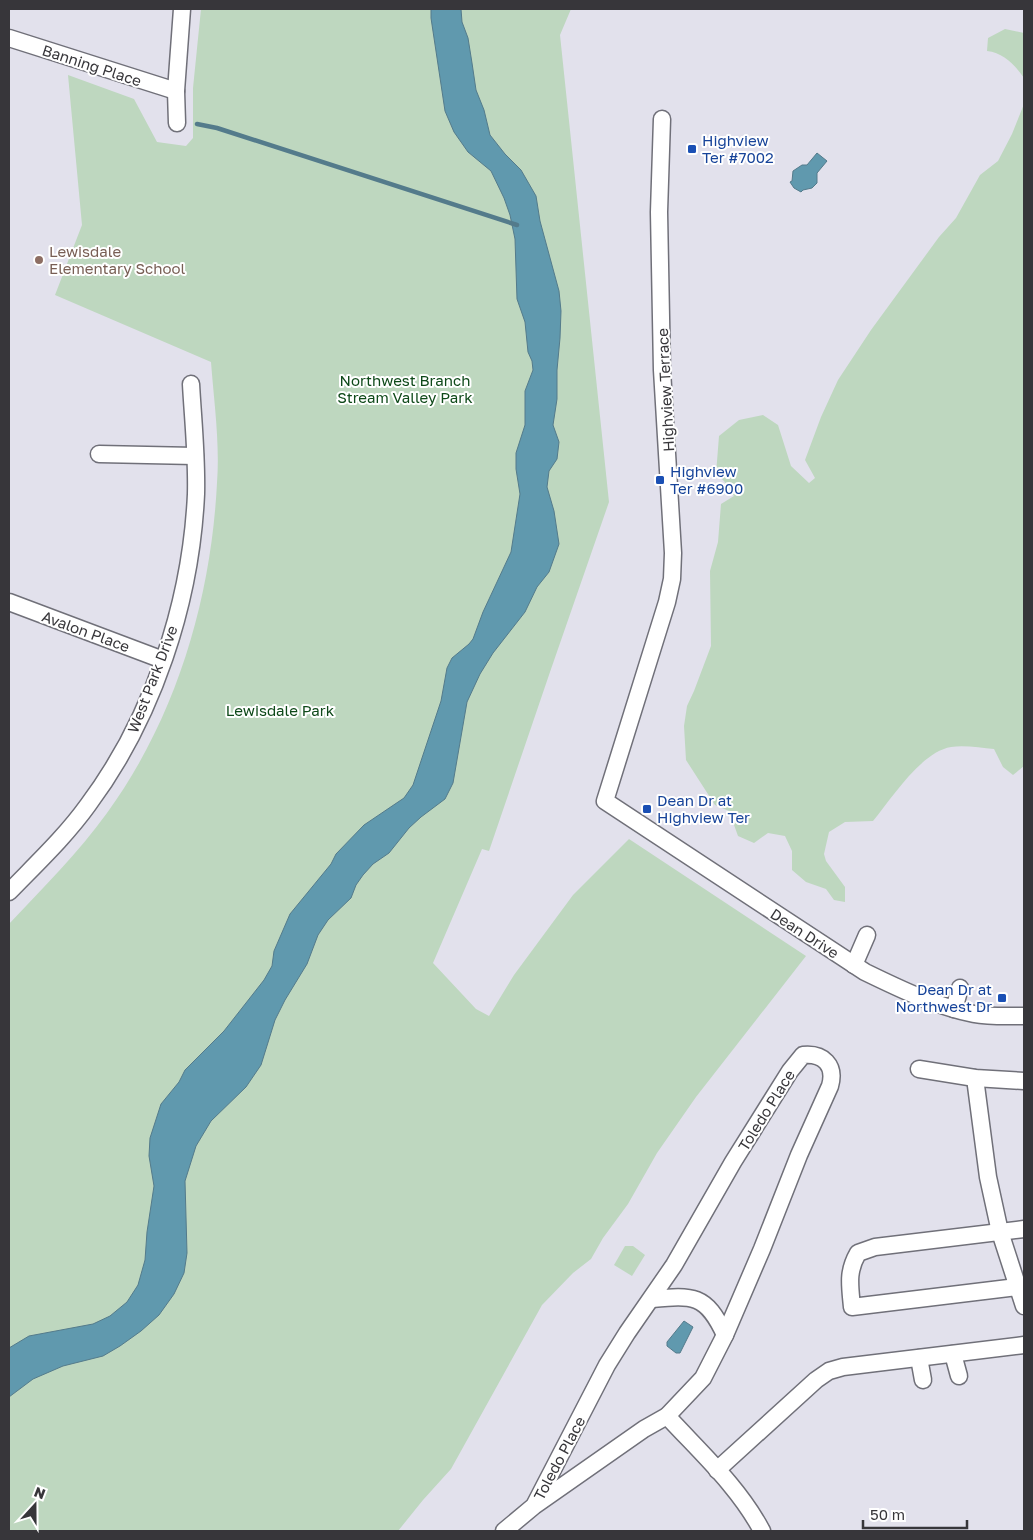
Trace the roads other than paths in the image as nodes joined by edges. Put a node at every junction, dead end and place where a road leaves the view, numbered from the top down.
1 (182, 9) edge
2 (9, 38) edge
3 (176, 91) junction
4 (662, 119) dead end
5 (177, 123) dead end
6 (192, 384) dead end
7 (99, 454) dead end
8 (195, 456) junction
9 (9, 602) edge
10 (162, 660) junction
11 (605, 801) joint
12 (9, 892) edge
13 (867, 935) dead end
14 (854, 965) junction
15 (960, 988) dead end
16 (954, 1009) junction
17 (1024, 1016) edge
18 (919, 1068) dead end
19 (975, 1078) junction
20 (1024, 1081) edge
21 (1024, 1228) edge
22 (1000, 1232) junction
23 (1017, 1287) junction
24 (652, 1299) junction
25 (1024, 1306) edge
26 (725, 1335) junction
27 (1024, 1344) edge
28 (953, 1354) junction
29 (919, 1358) junction
30 (959, 1376) dead end
31 (923, 1380) dead end
32 (667, 1416) junction
33 (717, 1470) junction
34 (534, 1506) junction
35 (504, 1531) edge
36 (762, 1531) edge

1 - 3 street
2 - 3 street, Banning Place
3 - 5 street
4 - 11 street, Highview Terrace
6 - 8 street, West Park Drive
7 - 8 street
8 - 10 street, West Park Drive
9 - 10 street, Avalon Place
10 - 12 street, West Park Drive
11 - 14 street, Dean Drive
13 - 14 street
14 - 16 street, Dean Drive
15 - 16 street
16 - 17 street, Dean Drive
18 - 19 street
19 - 20 street
19 - 22 street
21 - 22 street
22 - 23 street
22 - 23 street
23 - 25 street
24 - 26 street
24 - 26 street, Toledo Place
24 - 34 street, Toledo Place
26 - 32 street, Toledo Place
27 - 28 street
28 - 29 street
28 - 30 street
29 - 31 street
29 - 33 street
32 - 33 street
32 - 34 street, Toledo Place
33 - 36 street
34 - 35 street, Toledo Place

